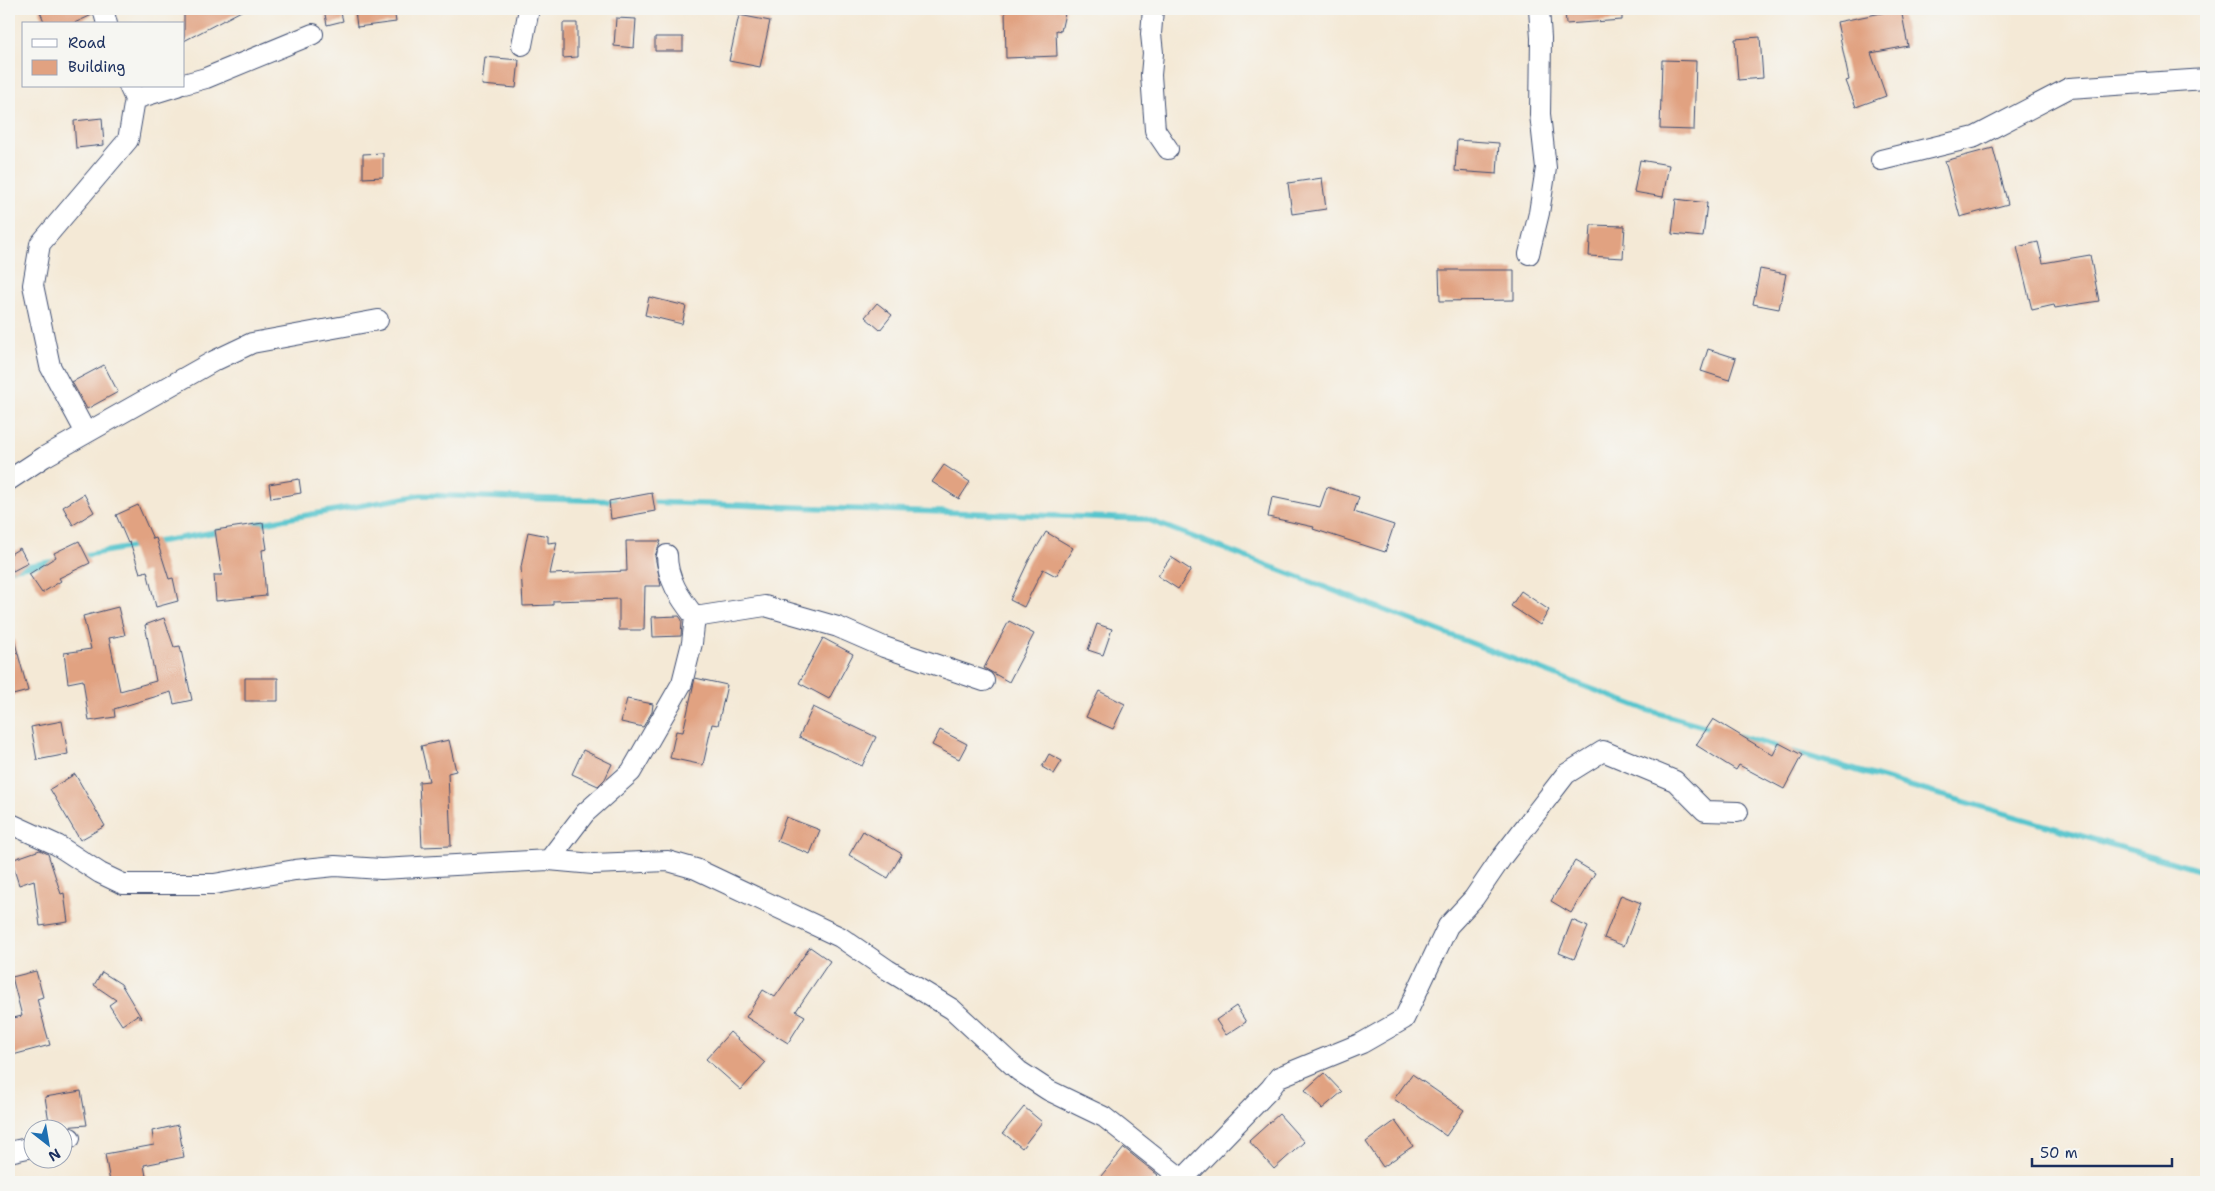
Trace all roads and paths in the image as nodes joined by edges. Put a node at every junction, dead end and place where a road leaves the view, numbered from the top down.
1 (103, 9) edge
2 (529, 9) edge
3 (1154, 9) edge
4 (1539, 9) edge
5 (106, 22) edge
6 (313, 34) dead end
7 (522, 45) dead end
8 (2206, 79) edge
9 (185, 84) edge
10 (164, 88) edge
11 (132, 93) edge
12 (1168, 149) dead end
13 (1881, 160) dead end
14 (1529, 254) dead end
15 (378, 320) dead end
16 (86, 433) junction
17 (9, 480) edge
18 (667, 555) dead end
19 (695, 617) junction
20 (984, 681) dead end
21 (1738, 812) dead end
22 (9, 823) edge
23 (549, 860) junction
24 (22, 1149) edge
25 (9, 1152) edge
26 (1185, 1181) edge

1 - 5 street
2 - 7 street
3 - 12 street
4 - 14 street
6 - 9 street
8 - 13 street
10 - 11 street
11 - 16 street
15 - 16 street
16 - 17 street
18 - 19 street
19 - 20 street
19 - 23 street
21 - 26 street
22 - 23 street
23 - 26 street
24 - 25 street

